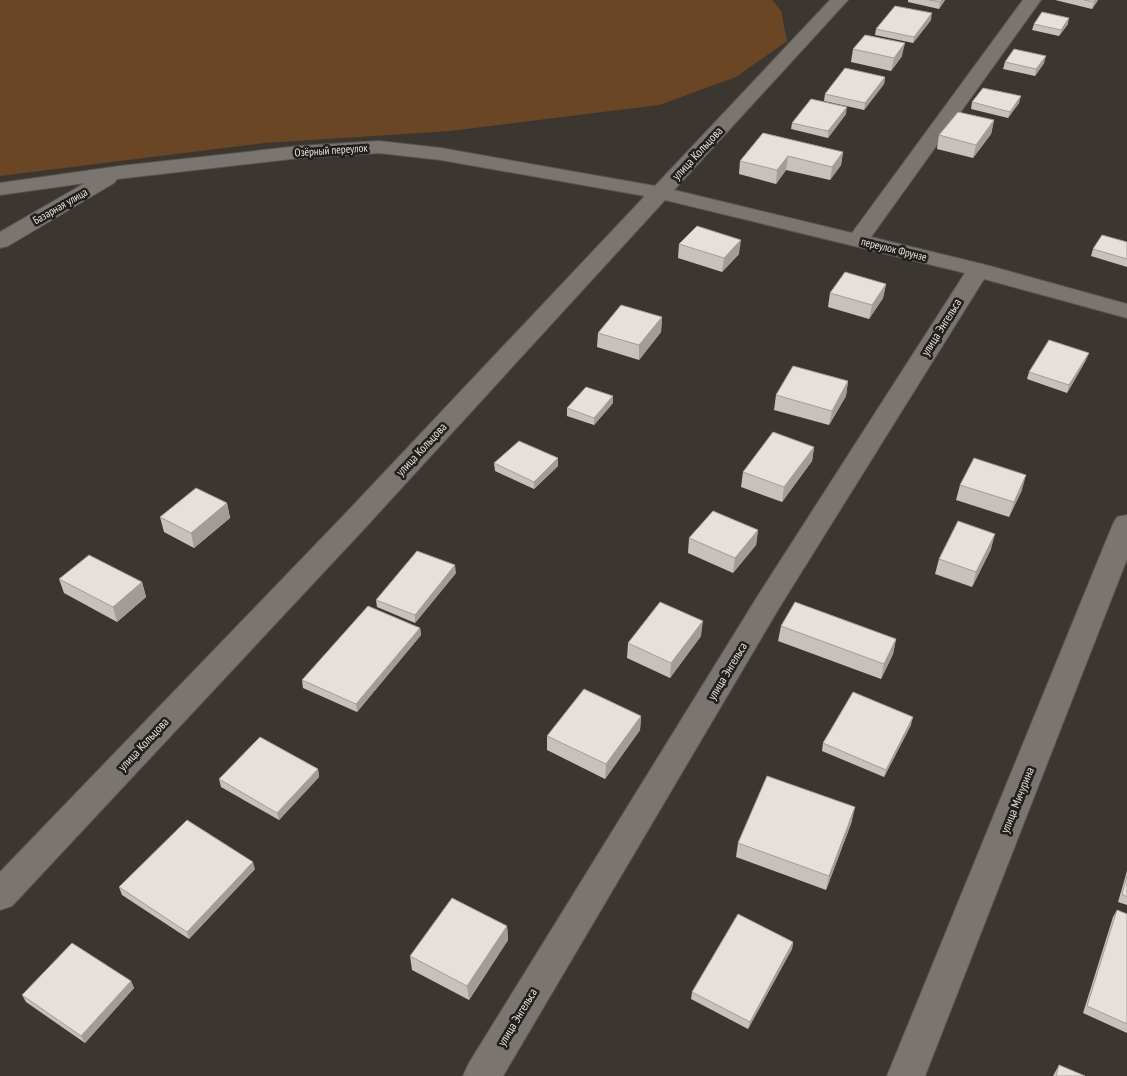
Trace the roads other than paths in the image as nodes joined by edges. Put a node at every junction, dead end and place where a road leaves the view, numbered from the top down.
1 (839, 0) edge
2 (1032, 0) edge
3 (120, 172) junction
4 (0, 189) edge
5 (660, 193) junction
6 (858, 240) junction
7 (0, 241) edge
8 (978, 270) junction
9 (1127, 311) edge
10 (1127, 524) edge
11 (0, 895) edge
12 (482, 1076) edge
13 (906, 1076) edge

1 - 5 street, улица Кольцова
2 - 6 street
3 - 4 street, Озёрный переулок
3 - 5 street, Озёрный переулок
3 - 7 street, Базарная улица
5 - 6 street, переулок Фрунзе
5 - 11 street, улица Кольцова
6 - 8 street, переулок Фрунзе
8 - 9 street, переулок Фрунзе
8 - 12 street, улица Энгельса
10 - 13 street, улица Мичурина

